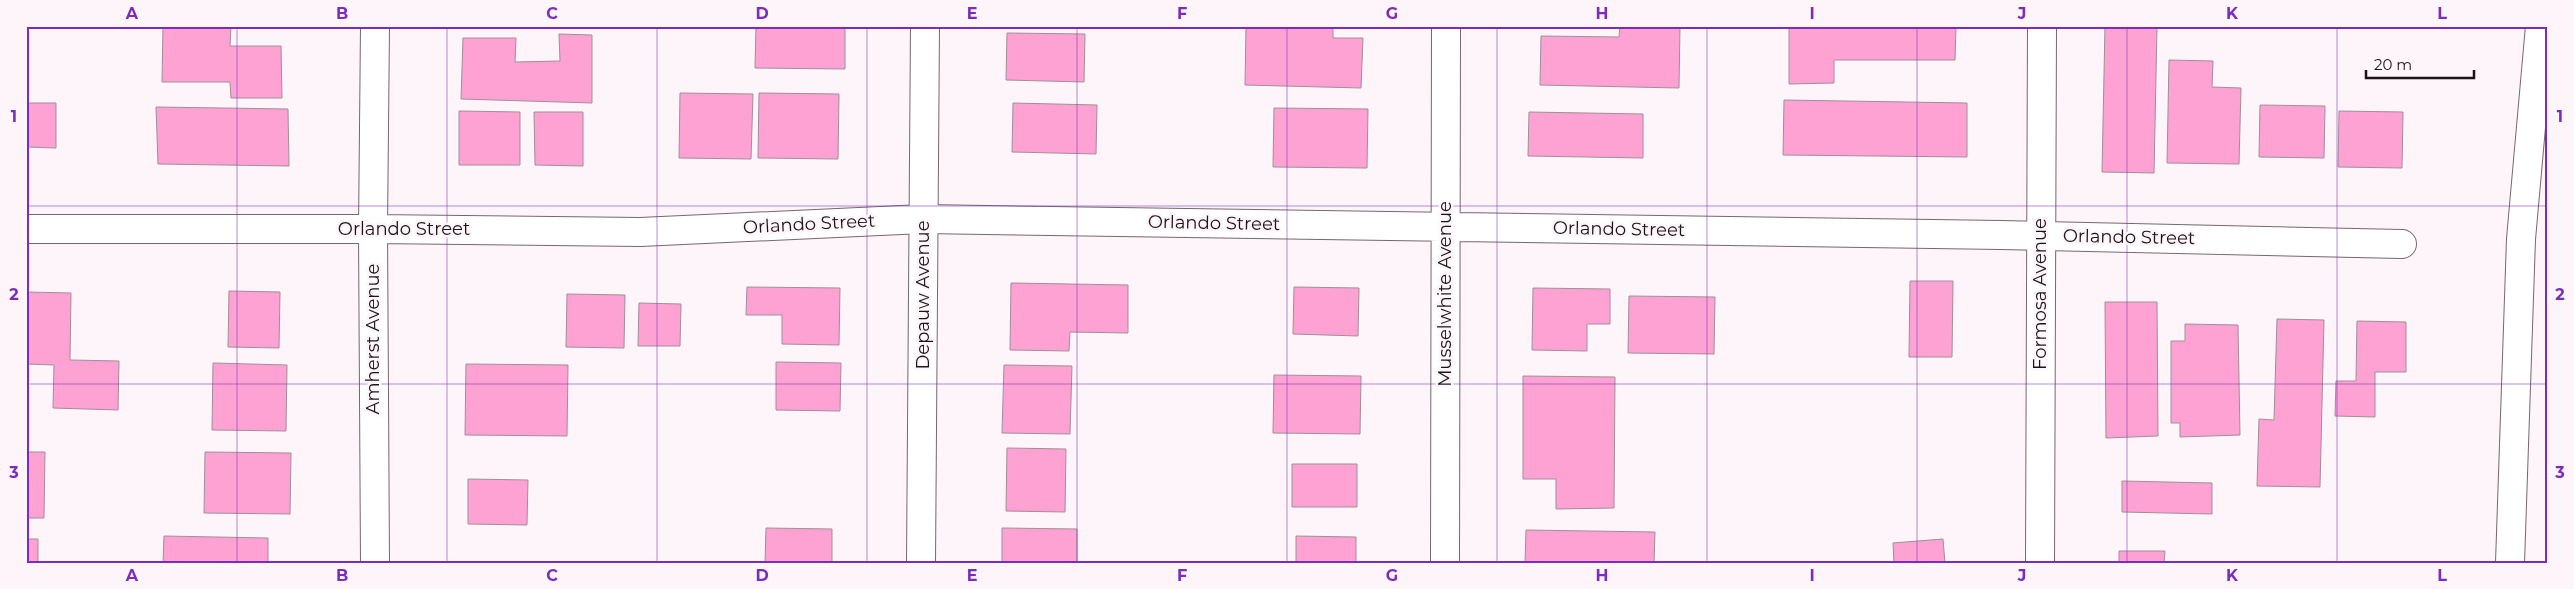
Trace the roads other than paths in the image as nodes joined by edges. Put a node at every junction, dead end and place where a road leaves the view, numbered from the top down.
1 (375, 26) edge
2 (924, 26) edge
3 (1446, 26) edge
4 (2042, 26) edge
5 (2540, 26) edge
6 (923, 219) junction
7 (1445, 226) junction
8 (373, 229) junction
9 (26, 230) edge
10 (2040, 235) junction
11 (2402, 244) dead end
12 (374, 563) edge
13 (921, 563) edge
14 (1445, 563) edge
15 (2040, 563) edge
16 (2510, 563) edge

1 - 8 main road, Amherst Avenue
2 - 6 main road, Depauw Avenue
3 - 7 main road, Musselwhite Avenue
4 - 10 main road, Formosa Avenue
5 - 16 main road
6 - 7 main road, Orlando Street
6 - 8 main road, Orlando Street
6 - 13 main road, Depauw Avenue
7 - 10 main road, Orlando Street
7 - 14 main road, Musselwhite Avenue
8 - 9 main road, Orlando Street
8 - 12 main road, Amherst Avenue
10 - 11 main road, Orlando Street
10 - 15 main road, Formosa Avenue

